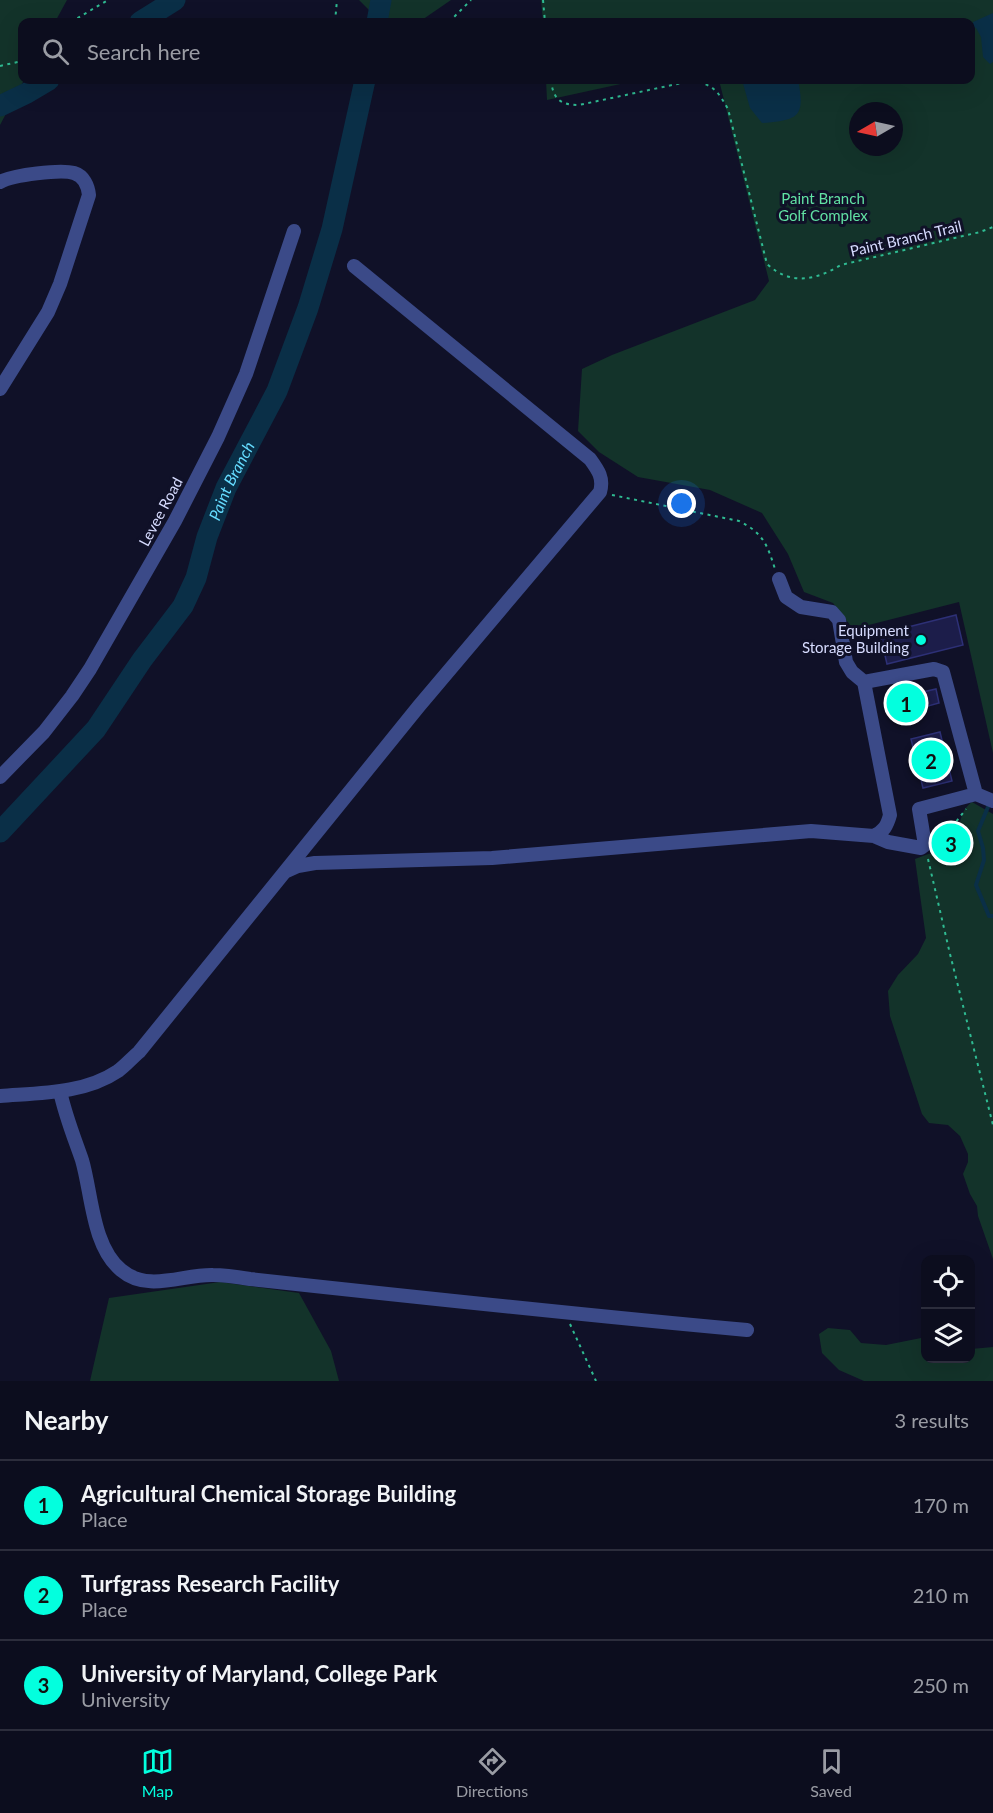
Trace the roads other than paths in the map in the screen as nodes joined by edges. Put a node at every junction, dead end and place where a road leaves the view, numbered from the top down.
1 (0, 182) edge
2 (294, 231) dead end
3 (354, 266) dead end
4 (0, 389) edge
5 (779, 579) road end
6 (864, 682) junction
7 (0, 777) edge
8 (976, 794) junction
9 (993, 801) edge
10 (874, 836) junction
11 (285, 872) junction
12 (60, 1091) junction
13 (0, 1096) edge
14 (747, 1330) dead end

1 - 4 lane
2 - 7 lane, Levee Road
3 - 11 lane
5 - 6 lane
6 - 8 lane
6 - 10 lane
8 - 9 lane
8 - 10 lane
10 - 11 lane
11 - 12 lane
12 - 13 lane
12 - 14 lane

